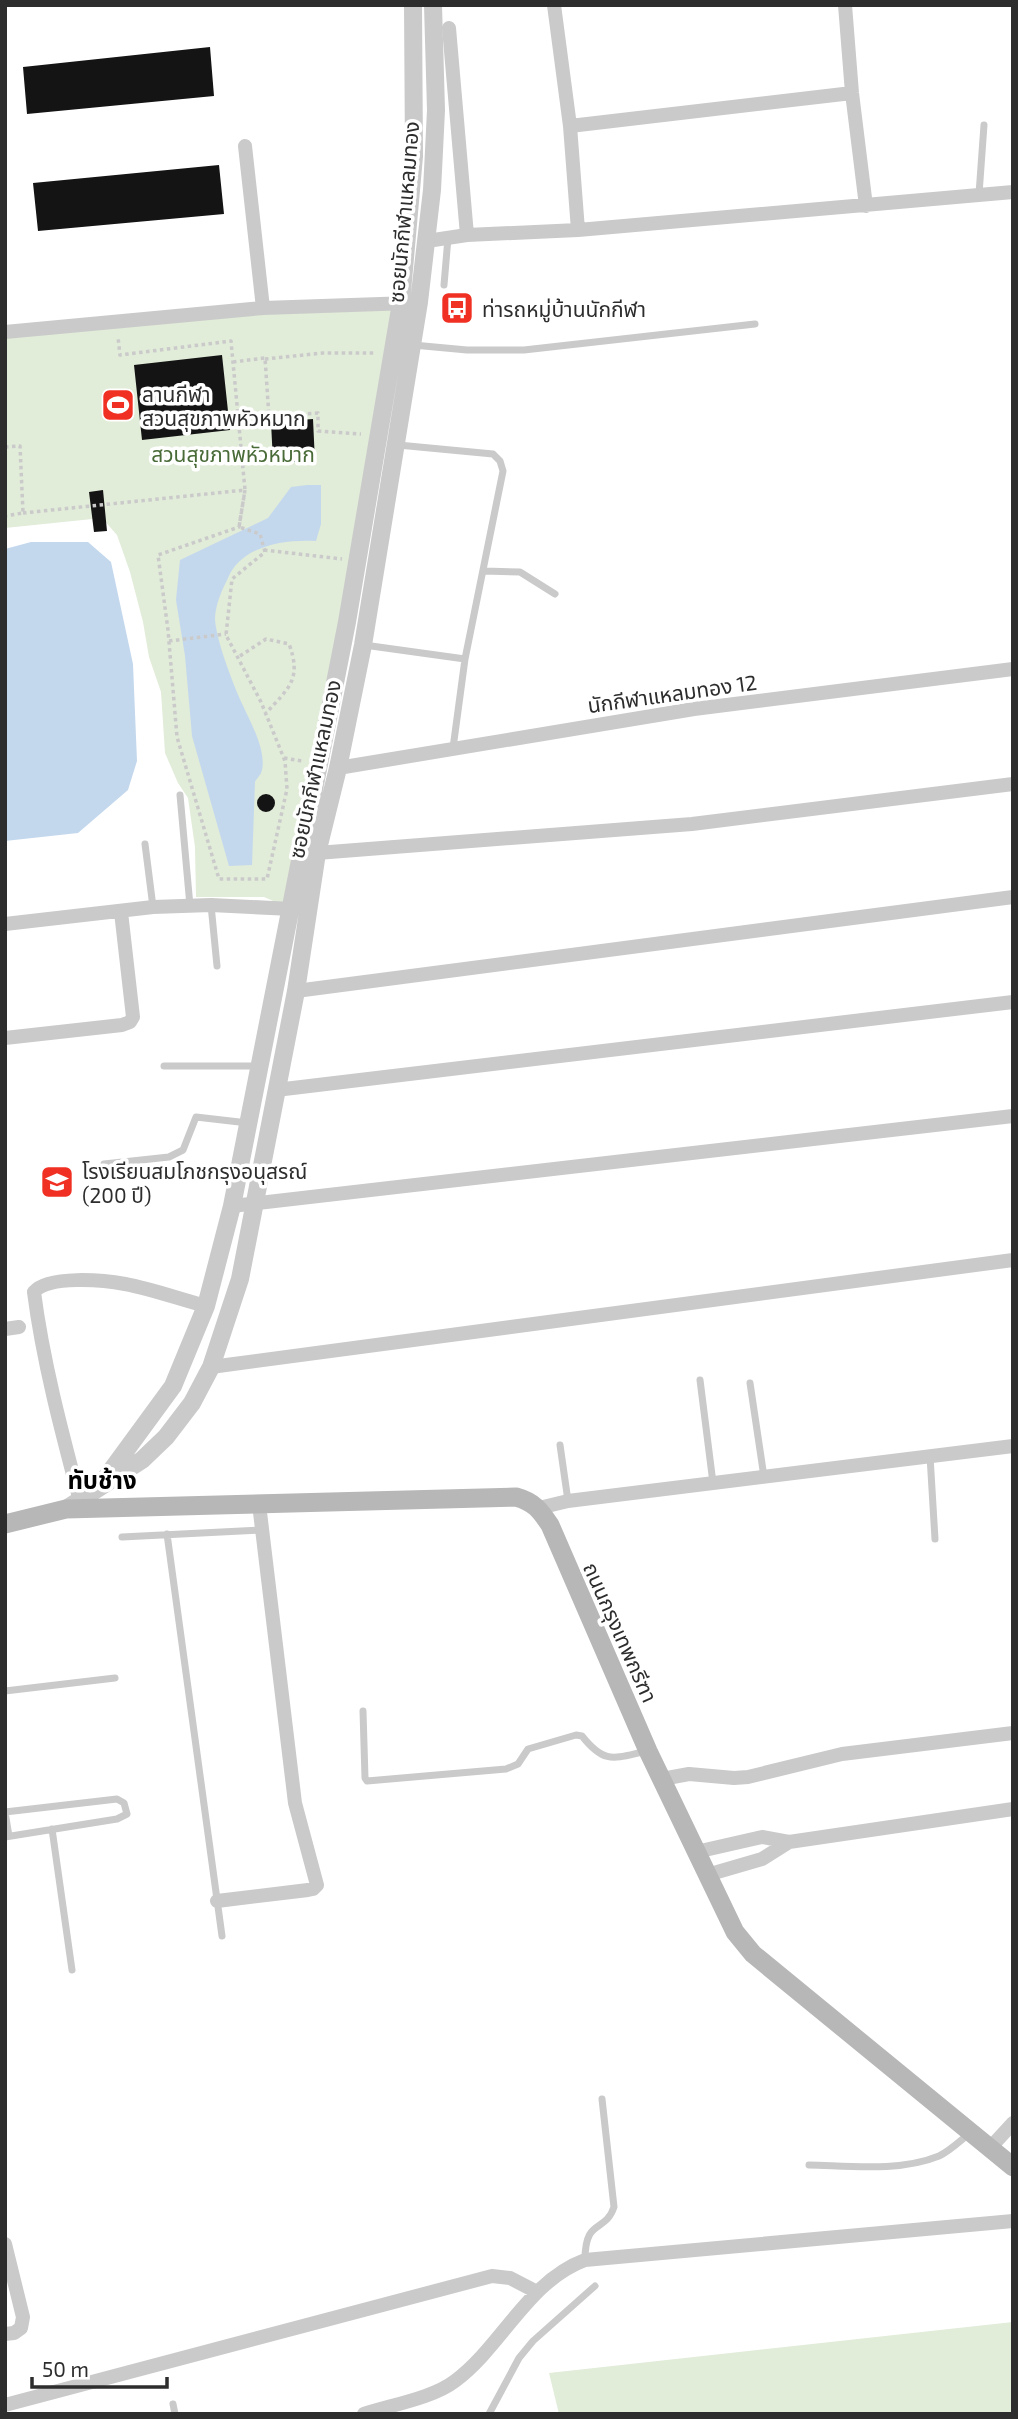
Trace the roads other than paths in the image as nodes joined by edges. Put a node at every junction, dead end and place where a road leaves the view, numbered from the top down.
1 (413, 5) edge
2 (433, 5) edge
3 (554, 5) edge
4 (845, 5) edge
5 (449, 28) dead end
6 (852, 93) junction
7 (985, 125) dead end
8 (570, 126) junction
9 (245, 146) dead end
10 (1013, 192) edge
11 (979, 195) junction
12 (866, 206) junction
13 (578, 230) junction
14 (467, 235) junction
15 (448, 237) junction
16 (427, 241) junction
17 (444, 285) dead end
18 (410, 303) junction
19 (263, 308) junction
20 (755, 324) dead end
21 (5, 332) edge
22 (412, 345) junction
23 (396, 444) junction
24 (484, 572) junction
25 (555, 594) dead end
26 (363, 645) junction
27 (465, 659) junction
28 (1013, 669) edge
29 (453, 749) junction
30 (338, 768) junction
31 (1013, 784) edge
32 (180, 795) dead end
33 (145, 844) dead end
34 (317, 853) junction
35 (1013, 897) edge
36 (211, 905) junction
37 (190, 906) junction
38 (153, 907) junction
39 (292, 909) junction
40 (121, 912) junction
41 (5, 924) edge
42 (217, 966) dead end
43 (296, 991) junction
44 (1013, 1002) edge
45 (5, 1038) edge
46 (164, 1066) dead end
47 (259, 1066) junction
48 (276, 1090) junction
49 (1013, 1116) edge
50 (249, 1123) junction
51 (104, 1164) dead end
52 (255, 1205) junction
53 (232, 1206) junction
54 (1013, 1261) edge
55 (206, 1306) junction
56 (211, 1367) junction
57 (700, 1380) dead end
58 (750, 1383) dead end
59 (560, 1445) dead end
60 (1013, 1446) edge
61 (930, 1455) junction
62 (764, 1478) junction
63 (713, 1483) junction
64 (98, 1488) junction
65 (568, 1501) junction
66 (260, 1504) junction
67 (73, 1505) junction
68 (539, 1508) junction
69 (5, 1524) edge
70 (262, 1530) junction
71 (167, 1534) junction
72 (122, 1537) dead end
73 (935, 1539) dead end
74 (115, 1678) dead end
75 (5, 1691) edge
76 (363, 1711) dead end
77 (1013, 1733) edge
78 (648, 1751) junction
79 (662, 1779) junction
80 (1013, 1809) edge
81 (5, 1812) edge
82 (52, 1829) junction
83 (7, 1836) edge
84 (789, 1842) junction
85 (696, 1852) junction
86 (707, 1875) junction
87 (217, 1901) junction
88 (222, 1936) dead end
89 (72, 1970) dead end
90 (602, 2099) dead end
91 (1013, 2123) edge
92 (971, 2132) junction
93 (990, 2148) junction
94 (809, 2165) dead end
95 (1013, 2167) edge
96 (1013, 2221) edge
97 (5, 2244) edge
98 (585, 2260) junction
99 (595, 2286) dead end
100 (537, 2292) junction
101 (5, 2334) edge
102 (173, 2404) dead end
103 (5, 2405) edge
104 (175, 2414) edge
105 (363, 2414) edge
106 (489, 2414) edge

1 - 18 street, ซอยนักกีฬาแหลมทอง
2 - 16 street, ซอยนักกีฬาแหลมทอง
3 - 8 street
4 - 6 street
5 - 14 street
6 - 8 street
6 - 12 street
7 - 11 lane
8 - 13 street
9 - 19 street
10 - 11 street
11 - 12 street
12 - 13 street
13 - 14 street
14 - 15 street
15 - 16 street
15 - 17 lane
16 - 18 street, ซอยนักกีฬาแหลมทอง
18 - 19 street
18 - 22 street, ซอยนักกีฬาแหลมทอง
18 - 39 street, ซอยนักกีฬาแหลมทอง
19 - 21 street
20 - 22 lane
22 - 23 street, ซอยนักกีฬาแหลมทอง
23 - 24 lane
23 - 26 street, ซอยนักกีฬาแหลมทอง
24 - 25 lane
24 - 27 lane
26 - 27 lane
26 - 30 street, ซอยนักกีฬาแหลมทอง
27 - 29 lane
28 - 29 street, นักกีฬาแหลมทอง 12
29 - 30 street, นักกีฬาแหลมทอง 12
30 - 34 street, ซอยนักกีฬาแหลมทอง
31 - 34 street
32 - 37 lane
33 - 38 lane
34 - 43 street, ซอยนักกีฬาแหลมทอง
35 - 43 street
36 - 37 street
36 - 39 street
36 - 42 lane
37 - 38 street
38 - 40 street
39 - 47 street, ซอยนักกีฬาแหลมทอง
40 - 41 street
40 - 45 street
43 - 48 street, ซอยนักกีฬาแหลมทอง
44 - 48 street
46 - 47 lane
47 - 50 street, ซอยนักกีฬาแหลมทอง
48 - 52 street, ซอยนักกีฬาแหลมทอง
49 - 52 street
50 - 51 lane
50 - 53 street, ซอยนักกีฬาแหลมทอง
52 - 53 street
52 - 56 street, ซอยนักกีฬาแหลมทอง
53 - 55 street, ซอยนักกีฬาแหลมทอง
54 - 56 street
55 - 64 street, ซอยนักกีฬาแหลมทอง
55 - 67 street
56 - 64 street, ซอยนักกีฬาแหลมทอง
57 - 63 lane
58 - 62 lane
59 - 65 lane
60 - 61 street
61 - 62 street
61 - 73 lane
62 - 63 street
63 - 65 street
64 - 67 street, ซอยนักกีฬาแหลมทอง
65 - 68 street
66 - 67 main road
66 - 68 main road
66 - 70 street
67 - 69 main road
68 - 78 main road, ถนนกรุงเทพกรีฑา
70 - 71 lane
70 - 87 street
71 - 72 lane
71 - 87 lane
74 - 75 lane
76 - 78 lane
77 - 79 street
78 - 79 main road, ถนนกรุงเทพกรีฑา
79 - 85 main road, ถนนกรุงเทพกรีฑา
80 - 84 street
81 - 82 lane
81 - 83 lane
82 - 83 lane
82 - 89 lane
84 - 85 street
84 - 86 street
85 - 86 main road, ถนนกรุงเทพกรีฑา
86 - 92 main road, ถนนกรุงเทพกรีฑา
87 - 88 lane
90 - 98 lane
91 - 93 street
92 - 93 main road, ถนนกรุงเทพกรีฑา
92 - 94 lane
93 - 95 main road, ถนนกรุงเทพกรีฑา
96 - 98 street
97 - 101 street
98 - 100 street
99 - 106 lane
100 - 103 street
100 - 105 street
102 - 104 lane

